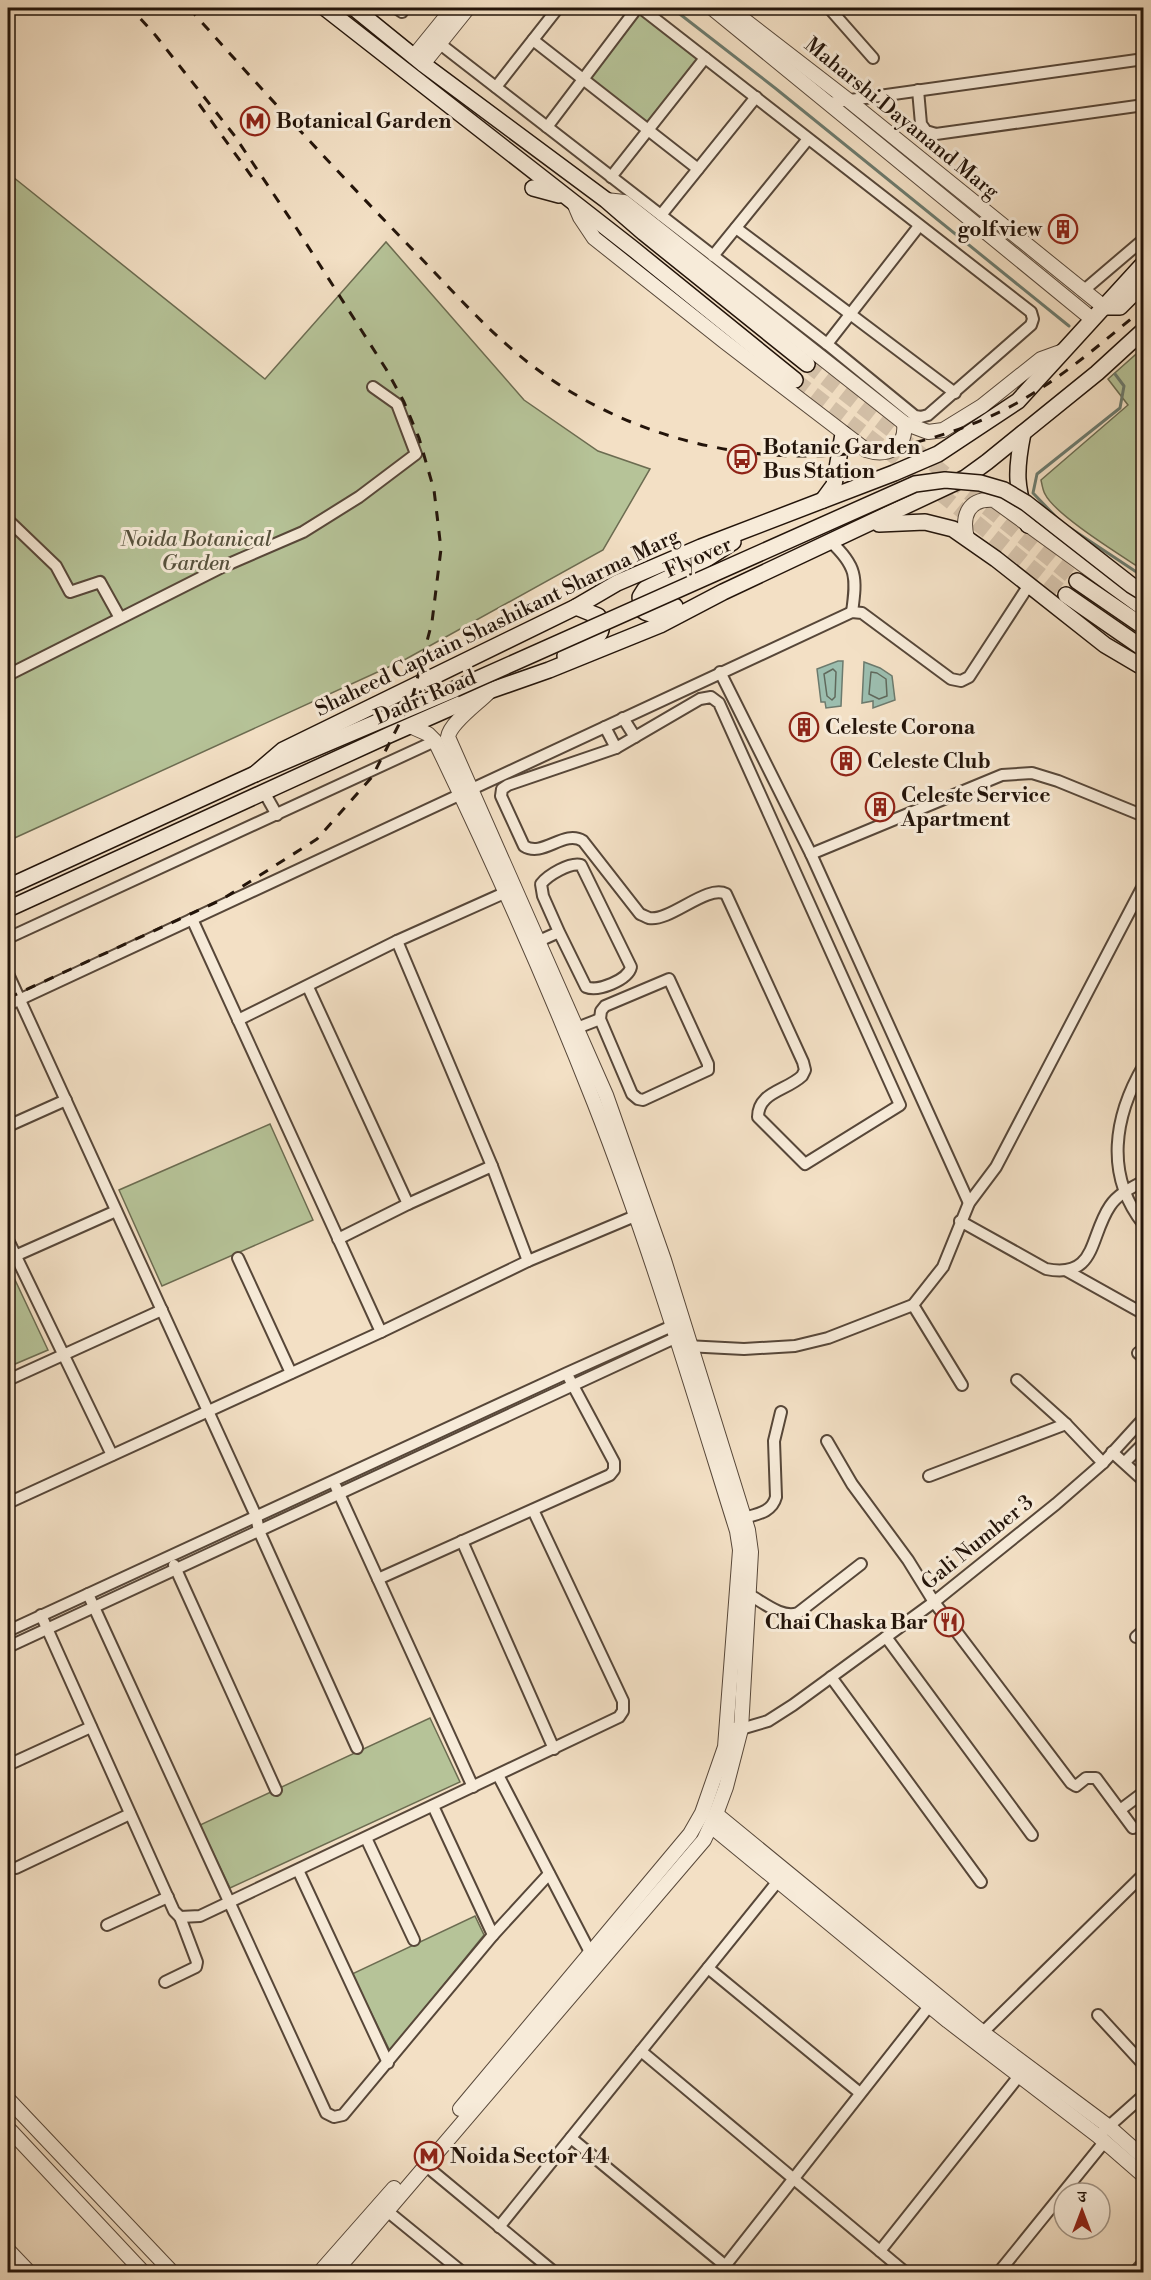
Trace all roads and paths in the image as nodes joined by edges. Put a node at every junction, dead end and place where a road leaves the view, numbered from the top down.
1 (325, 8) edge
2 (354, 8) edge
3 (453, 8) edge
4 (468, 8) edge
5 (558, 8) edge
6 (639, 8) edge
7 (712, 8) edge
8 (729, 8) edge
9 (829, 8) edge
10 (533, 39) junction
11 (435, 40) junction
12 (705, 58) junction
13 (873, 58) dead end
14 (1143, 59) edge
15 (419, 60) junction
16 (583, 79) junction
17 (496, 87) junction
18 (918, 90) junction
19 (756, 97) junction
20 (848, 100) junction
21 (829, 103) junction
22 (1143, 105) edge
23 (547, 127) junction
24 (648, 130) junction
25 (808, 139) junction
26 (698, 169) junction
27 (611, 177) junction
28 (533, 188) dead end
29 (569, 199) junction
30 (606, 200) junction
31 (661, 216) junction
32 (919, 226) junction
33 (736, 228) junction
34 (1143, 239) edge
35 (713, 256) junction
36 (1143, 263) edge
37 (1143, 283) edge
38 (1083, 291) junction
39 (1104, 307) junction
40 (850, 315) junction
41 (1092, 319) junction
42 (1143, 330) edge
43 (827, 344) junction
44 (1062, 351) junction
45 (807, 364) tunnel mouth
46 (795, 380) tunnel mouth
47 (373, 387) dead end
48 (955, 393) junction
49 (904, 423) junction
50 (1023, 433) junction
51 (843, 434) junction
52 (824, 500) junction
53 (8, 520) edge
54 (1028, 525) junction
55 (758, 526) junction
56 (860, 528) junction
57 (967, 538) junction
58 (830, 541) junction
59 (1077, 581) tunnel mouth
60 (1029, 585) junction
61 (723, 592) junction
62 (1143, 592) edge
63 (1066, 595) tunnel mouth
64 (576, 607) junction
65 (1143, 609) edge
66 (852, 612) junction
67 (120, 618) junction
68 (1143, 627) edge
69 (1143, 649) edge
70 (1143, 668) edge
71 (549, 670) junction
72 (720, 672) junction
73 (8, 675) edge
74 (489, 692) junction
75 (623, 718) junction
76 (410, 726) junction
77 (605, 727) junction
78 (635, 737) junction
79 (435, 741) junction
80 (616, 748) junction
81 (255, 774) junction
82 (264, 792) junction
83 (466, 792) junction
84 (277, 815) junction
85 (1143, 816) edge
86 (811, 854) junction
87 (1143, 884) edge
88 (8, 887) edge
89 (510, 891) junction
90 (8, 909) edge
91 (192, 919) junction
92 (559, 932) junction
93 (8, 938) edge
94 (397, 941) junction
95 (539, 941) junction
96 (8, 974) edge
97 (308, 987) junction
98 (19, 999) junction
99 (8, 1005) edge
100 (600, 1019) junction
101 (238, 1020) junction
102 (577, 1028) junction
103 (1143, 1065) edge
104 (66, 1101) junction
105 (8, 1126) edge
106 (492, 1166) junction
107 (1143, 1181) edge
108 (1124, 1192) junction
109 (969, 1203) junction
110 (408, 1204) junction
111 (116, 1211) junction
112 (635, 1216) junction
113 (960, 1221) junction
114 (1143, 1225) edge
115 (338, 1239) junction
116 (8, 1240) edge
117 (15, 1256) junction
118 (238, 1258) dead end
119 (528, 1261) junction
120 (1067, 1271) junction
121 (913, 1305) junction
122 (162, 1310) junction
123 (1143, 1314) edge
124 (381, 1332) junction
125 (679, 1339) junction
126 (1143, 1349) edge
127 (63, 1355) junction
128 (1143, 1358) edge
129 (567, 1372) junction
130 (291, 1373) junction
131 (8, 1380) edge
132 (1017, 1380) dead end
133 (572, 1385) junction
134 (962, 1385) dead end
135 (208, 1411) junction
136 (781, 1412) dead end
137 (1143, 1418) edge
138 (1066, 1424) junction
139 (827, 1441) dead end
140 (1143, 1443) edge
141 (1112, 1452) junction
142 (112, 1455) junction
143 (1125, 1462) junction
144 (1103, 1463) junction
145 (929, 1476) dead end
146 (333, 1481) junction
147 (1143, 1481) edge
148 (339, 1492) junction
149 (8, 1503) edge
150 (533, 1509) junction
151 (256, 1516) junction
152 (744, 1518) junction
153 (259, 1531) junction
154 (462, 1542) junction
155 (170, 1556) junction
156 (861, 1564) dead end
157 (176, 1569) junction
158 (378, 1579) junction
159 (88, 1594) junction
160 (748, 1594) junction
161 (934, 1602) junction
162 (94, 1607) junction
163 (41, 1615) junction
164 (47, 1629) junction
165 (8, 1631) edge
166 (886, 1637) junction
167 (8, 1647) edge
168 (831, 1677) junction
169 (91, 1727) junction
170 (734, 1728) junction
171 (357, 1749) dead end
172 (554, 1749) junction
173 (8, 1765) edge
174 (498, 1775) junction
175 (473, 1787) junction
176 (276, 1790) dead end
177 (1143, 1792) edge
178 (433, 1806) junction
179 (1119, 1810) junction
180 (130, 1814) junction
181 (714, 1820) junction
182 (1133, 1828) dead end
183 (1032, 1835) dead end
184 (366, 1838) junction
185 (16, 1868) dead end
186 (298, 1870) junction
187 (549, 1874) junction
188 (1143, 1874) edge
189 (778, 1881) junction
190 (981, 1882) dead end
191 (168, 1897) junction
192 (230, 1902) junction
193 (180, 1917) junction
194 (107, 1925) dead end
195 (493, 1935) junction
196 (414, 1940) dead end
197 (591, 1954) junction
198 (708, 1968) junction
199 (165, 1982) dead end
200 (934, 2000) junction
201 (1098, 2015) dead end
202 (977, 2037) junction
203 (641, 2050) junction
204 (388, 2063) junction
205 (1143, 2065) edge
206 (1022, 2071) junction
207 (860, 2093) junction
208 (1143, 2096) edge
209 (8, 2099) edge
210 (8, 2128) edge
211 (1104, 2134) junction
212 (571, 2138) junction
213 (1143, 2157) edge
214 (425, 2166) junction
215 (1143, 2176) edge
216 (793, 2178) junction
217 (383, 2208) junction
218 (499, 2227) junction
219 (8, 2250) edge
220 (880, 2251) junction
221 (1143, 2262) edge
222 (729, 2269) edge
223 (29, 2272) edge
224 (143, 2272) edge
225 (172, 2272) edge
226 (320, 2272) edge
227 (335, 2272) edge
228 (462, 2272) edge
229 (554, 2272) edge
230 (905, 2272) edge
231 (999, 2272) edge
232 (1135, 2272) edge

1 - 29 main road
2 - 15 main road
3 - 11 street
4 - 11 street
5 - 10 street
6 - 12 street
6 - 16 street
7 - 21 street, Maharshi Dayanand Marg
8 - 20 street, Maharshi Dayanand Marg
9 - 13 street
10 - 16 street
10 - 17 street
11 - 15 street
11 - 17 street
12 - 19 street
12 - 24 street
14 - 18 street
15 - 30 main road
16 - 23 street
16 - 24 street
17 - 23 street
18 - 20 street
18 - 22 street
19 - 25 street
19 - 26 street
20 - 21 street
20 - 38 street, Maharshi Dayanand Marg
21 - 41 street, Maharshi Dayanand Marg
23 - 27 street
24 - 26 street
24 - 27 street
25 - 32 street
25 - 33 street
26 - 31 street
27 - 31 street
28 - 29 main road
29 - 46 main road
29 - 51 street
30 - 45 main road
30 - 49 street
31 - 35 street
32 - 40 street
32 - 48 street
33 - 35 street
33 - 40 street
34 - 38 street
35 - 43 street
36 - 39 main road, Shaheed Captain Shashikant Sharma Marg
37 - 39 main road
38 - 39 street, Maharshi Dayanand Marg
39 - 41 main road, Shaheed Captain Shashikant Sharma Marg
40 - 43 street
40 - 48 street
41 - 44 main road, Shaheed Captain Shashikant Sharma Marg
42 - 50 main road
43 - 48 street
44 - 49 street
44 - 52 main road, Shaheed Captain Shashikant Sharma Marg
47 - 67 street
49 - 51 street
50 - 54 main road
50 - 56 main road
51 - 52 main road
52 - 55 main road, Shaheed Captain Shashikant Sharma Marg
53 - 67 street
54 - 57 street
54 - 65 street
55 - 61 main road
55 - 64 main road, Shaheed Captain Shashikant Sharma Marg
56 - 57 main road
56 - 58 main road, Dadri Road
57 - 60 main road
58 - 61 main road, Dadri Road
58 - 66 street
59 - 68 main road
60 - 66 street
60 - 70 main road
61 - 71 main road, Dadri Road
62 - 81 main road, Flyover, bridge
63 - 69 main road
64 - 71 main road
64 - 81 main road, Shaheed Captain Shashikant Sharma Marg
66 - 72 street
67 - 73 street
71 - 74 main road, Dadri Road
72 - 75 street
72 - 86 street
74 - 76 main road, Dadri Road
74 - 83 street
75 - 77 street
75 - 78 street
76 - 79 street
76 - 82 main road, Dadri Road
77 - 80 street
77 - 83 street
78 - 80 street
78 - 80 street
79 - 83 street
79 - 84 street
81 - 88 main road
82 - 84 street
82 - 90 main road, Dadri Road
83 - 89 street
83 - 91 street
84 - 93 street
85 - 86 street
86 - 109 street
87 - 109 street
89 - 94 street
89 - 95 street
89 - 112 street
91 - 98 street
91 - 101 street
92 - 92 street
92 - 95 street
94 - 97 street
94 - 106 street
95 - 102 street
96 - 98 street
97 - 101 street
97 - 110 street
98 - 99 street
98 - 104 street
100 - 100 street
100 - 102 street
101 - 115 street
102 - 125 street
103 - 108 street
104 - 105 street
104 - 111 street
106 - 110 street
106 - 119 street
107 - 108 street
108 - 114 street
108 - 120 street
109 - 113 street
110 - 115 street
111 - 117 street
111 - 122 street
112 - 119 street
112 - 125 street
113 - 120 street
113 - 121 street
115 - 124 street
116 - 117 street
117 - 127 street
118 - 130 street
119 - 124 street
120 - 123 street
121 - 125 street
121 - 134 street
122 - 127 street
122 - 135 street
124 - 130 street
125 - 129 street
125 - 133 street
125 - 152 street
125 - 170 street
126 - 128 street
127 - 131 street
127 - 142 street
129 - 133 street
129 - 146 street
130 - 135 street
132 - 138 street
133 - 148 street
133 - 150 street
135 - 142 street
135 - 151 street
136 - 152 street
137 - 141 street, Gali Number 3
138 - 144 street
138 - 145 street
139 - 161 street
140 - 143 street
141 - 143 street
141 - 144 street, Gali Number 3
142 - 149 street
143 - 147 street
144 - 161 street, Gali Number 3
146 - 148 street
146 - 151 street
148 - 153 street
148 - 158 street
150 - 154 street
150 - 172 street
151 - 153 street
151 - 155 street
152 - 160 street
153 - 157 street
153 - 171 street
154 - 158 street
154 - 172 street
155 - 157 street
155 - 159 street
156 - 160 street
157 - 162 street
157 - 176 street
158 - 175 street
159 - 162 street
159 - 163 street
160 - 170 street
161 - 166 street, Gali Number 3
161 - 179 street
162 - 164 street
162 - 192 street
163 - 164 street
163 - 165 street
164 - 167 street
164 - 169 street
166 - 168 street, Gali Number 3
166 - 183 street
168 - 170 street, Gali Number 3
168 - 190 street
169 - 173 street
169 - 180 street
170 - 181 street
170 - 197 street
172 - 174 street
174 - 175 street
174 - 187 street
175 - 178 street
177 - 179 street
178 - 184 street
178 - 195 street
179 - 182 street
180 - 185 street
180 - 191 street
181 - 189 street
181 - 200 street
181 - 214 street
184 - 186 street
184 - 196 street
186 - 192 street
186 - 204 street
187 - 195 street
187 - 197 street
188 - 202 street
189 - 198 street
189 - 200 street
191 - 193 street
191 - 194 street
192 - 193 street
192 - 204 street
193 - 199 street
195 - 204 street
197 - 217 street
198 - 203 street
198 - 207 street
200 - 202 street
200 - 207 street
201 - 205 street
202 - 206 street
203 - 212 street
203 - 216 street
206 - 211 street
206 - 220 street
207 - 216 street
208 - 211 street
209 - 225 street
210 - 224 street
211 - 213 street
211 - 215 street
211 - 231 street
212 - 218 street
212 - 222 street
214 - 217 street
214 - 218 street
216 - 220 street
216 - 222 street
217 - 226 street
217 - 227 street
217 - 228 street
218 - 229 street
219 - 223 street
220 - 230 street
221 - 232 street

